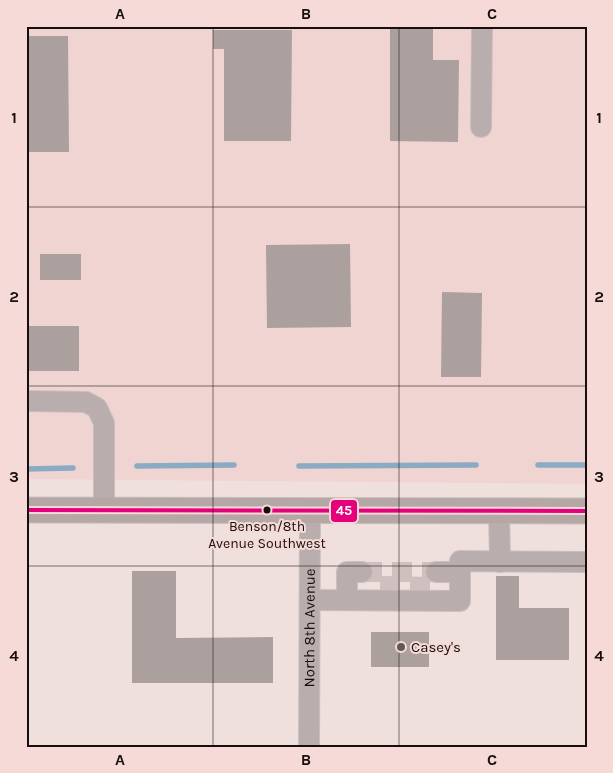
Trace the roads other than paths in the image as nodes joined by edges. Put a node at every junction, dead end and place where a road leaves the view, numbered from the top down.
1 (482, 26) edge
2 (481, 127) dead end
3 (26, 401) edge
4 (26, 510) edge
5 (104, 510) junction
6 (310, 510) junction
7 (499, 511) junction
8 (587, 511) edge
9 (500, 562) junction
10 (587, 562) edge
11 (436, 580) tunnel mouth
12 (460, 580) junction
13 (310, 600) junction
14 (310, 747) edge

1 - 2 street
3 - 5 street
4 - 5 main road
5 - 6 main road
6 - 7 main road
6 - 13 street, North 8th Avenue
7 - 8 main road
7 - 9 street
9 - 10 street
9 - 12 street
11 - 12 street
12 - 13 street
13 - 14 street, North 8th Avenue

